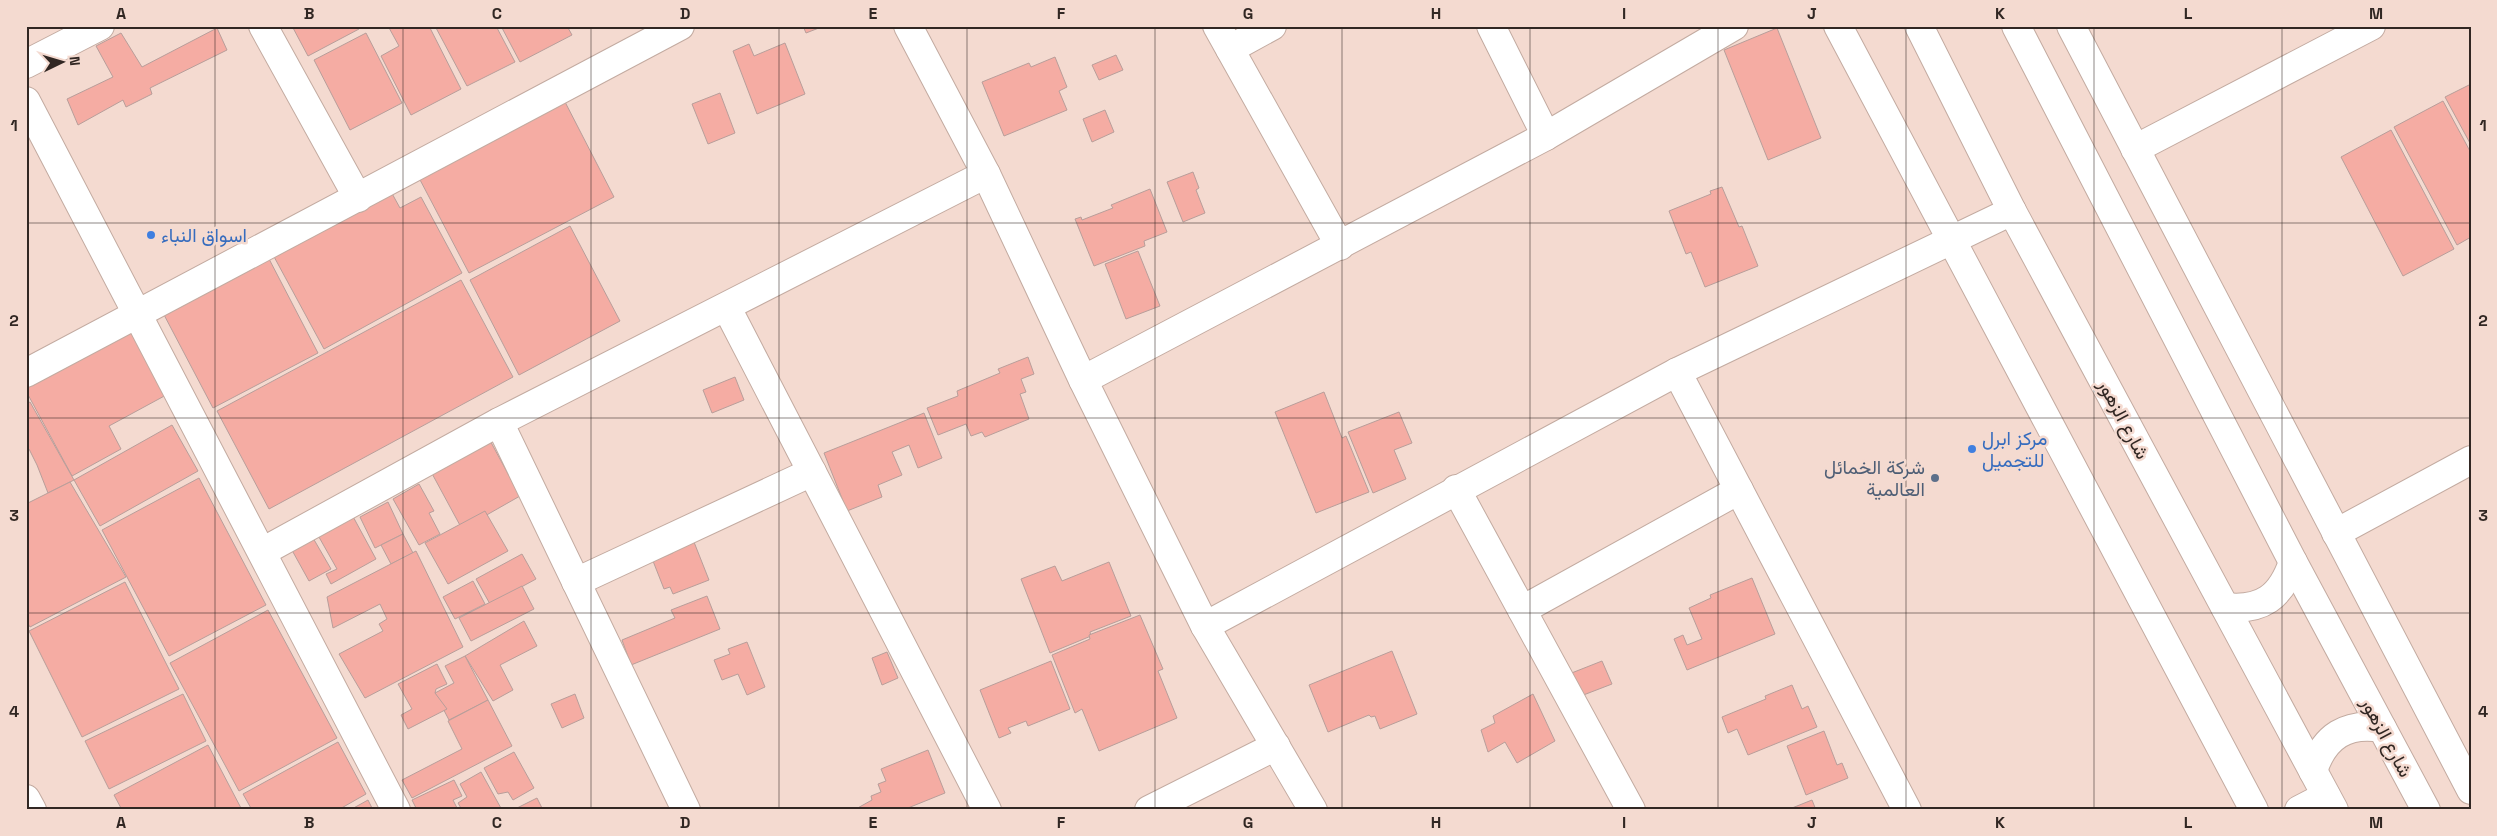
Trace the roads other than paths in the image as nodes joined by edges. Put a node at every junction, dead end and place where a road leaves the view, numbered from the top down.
1 (100, 26) edge
2 (263, 26) edge
3 (680, 26) edge
4 (908, 26) edge
5 (1272, 26) edge
6 (1491, 26) edge
7 (1734, 26) edge
8 (1838, 26) edge
9 (1919, 26) edge
10 (2016, 26) edge
11 (2071, 26) edge
12 (2371, 26) edge
13 (1224, 38) edge
14 (26, 64) edge
15 (26, 101) edge
16 (1546, 136) junction
17 (2135, 149) junction
18 (986, 174) junction
19 (358, 198) junction
20 (2012, 211) junction
21 (1950, 240) junction
22 (1340, 246) junction
23 (727, 308) junction
24 (138, 316) junction
25 (1677, 372) junction
26 (26, 373) edge
27 (1082, 380) junction
28 (499, 422) junction
29 (2471, 460) edge
30 (812, 472) junction
31 (1456, 489) junction
32 (1739, 490) junction
33 (2336, 533) junction
34 (262, 552) junction
35 (2293, 562) junction
36 (576, 582) junction
37 (2225, 607) junction
38 (1522, 610) junction
39 (1206, 626) junction
40 (2382, 728) junction
41 (1276, 746) junction
42 (2313, 771) junction
43 (2471, 790) edge
44 (26, 799) edge
45 (2330, 803) edge
46 (32, 810) edge
47 (396, 810) edge
48 (686, 810) edge
49 (987, 810) edge
50 (1149, 810) edge
51 (1313, 810) edge
52 (1631, 810) edge
53 (1907, 810) edge
54 (2254, 810) edge
55 (2299, 810) edge
56 (2426, 810) edge

1 - 14 street
2 - 19 street
3 - 19 street
4 - 18 street
5 - 13 street
6 - 16 street
7 - 16 street
8 - 21 street
9 - 20 street, شارع الزهور
10 - 35 street, شارع الزهور
11 - 17 street
12 - 17 street
13 - 22 street
15 - 24 street
16 - 22 street
17 - 33 street
18 - 23 street
18 - 27 street
19 - 24 street
20 - 21 street
20 - 37 street, شارع الزهور
21 - 25 street
21 - 54 street
22 - 27 street
23 - 28 street
23 - 30 street
24 - 26 street
24 - 34 street
25 - 31 street
25 - 32 street
27 - 39 street
28 - 34 street
28 - 36 street
29 - 33 street
30 - 36 street
30 - 49 street
31 - 38 street
31 - 39 street
32 - 38 street
32 - 53 street
33 - 43 street
34 - 47 street
35 - 37 street
35 - 40 street, شارع الزهور
36 - 48 street
37 - 42 street, شارع الزهور
38 - 52 street
39 - 41 street
40 - 42 street
40 - 56 street, شارع الزهور
41 - 50 street
41 - 51 street
42 - 45 street, شارع الزهور
44 - 46 street
45 - 55 street

